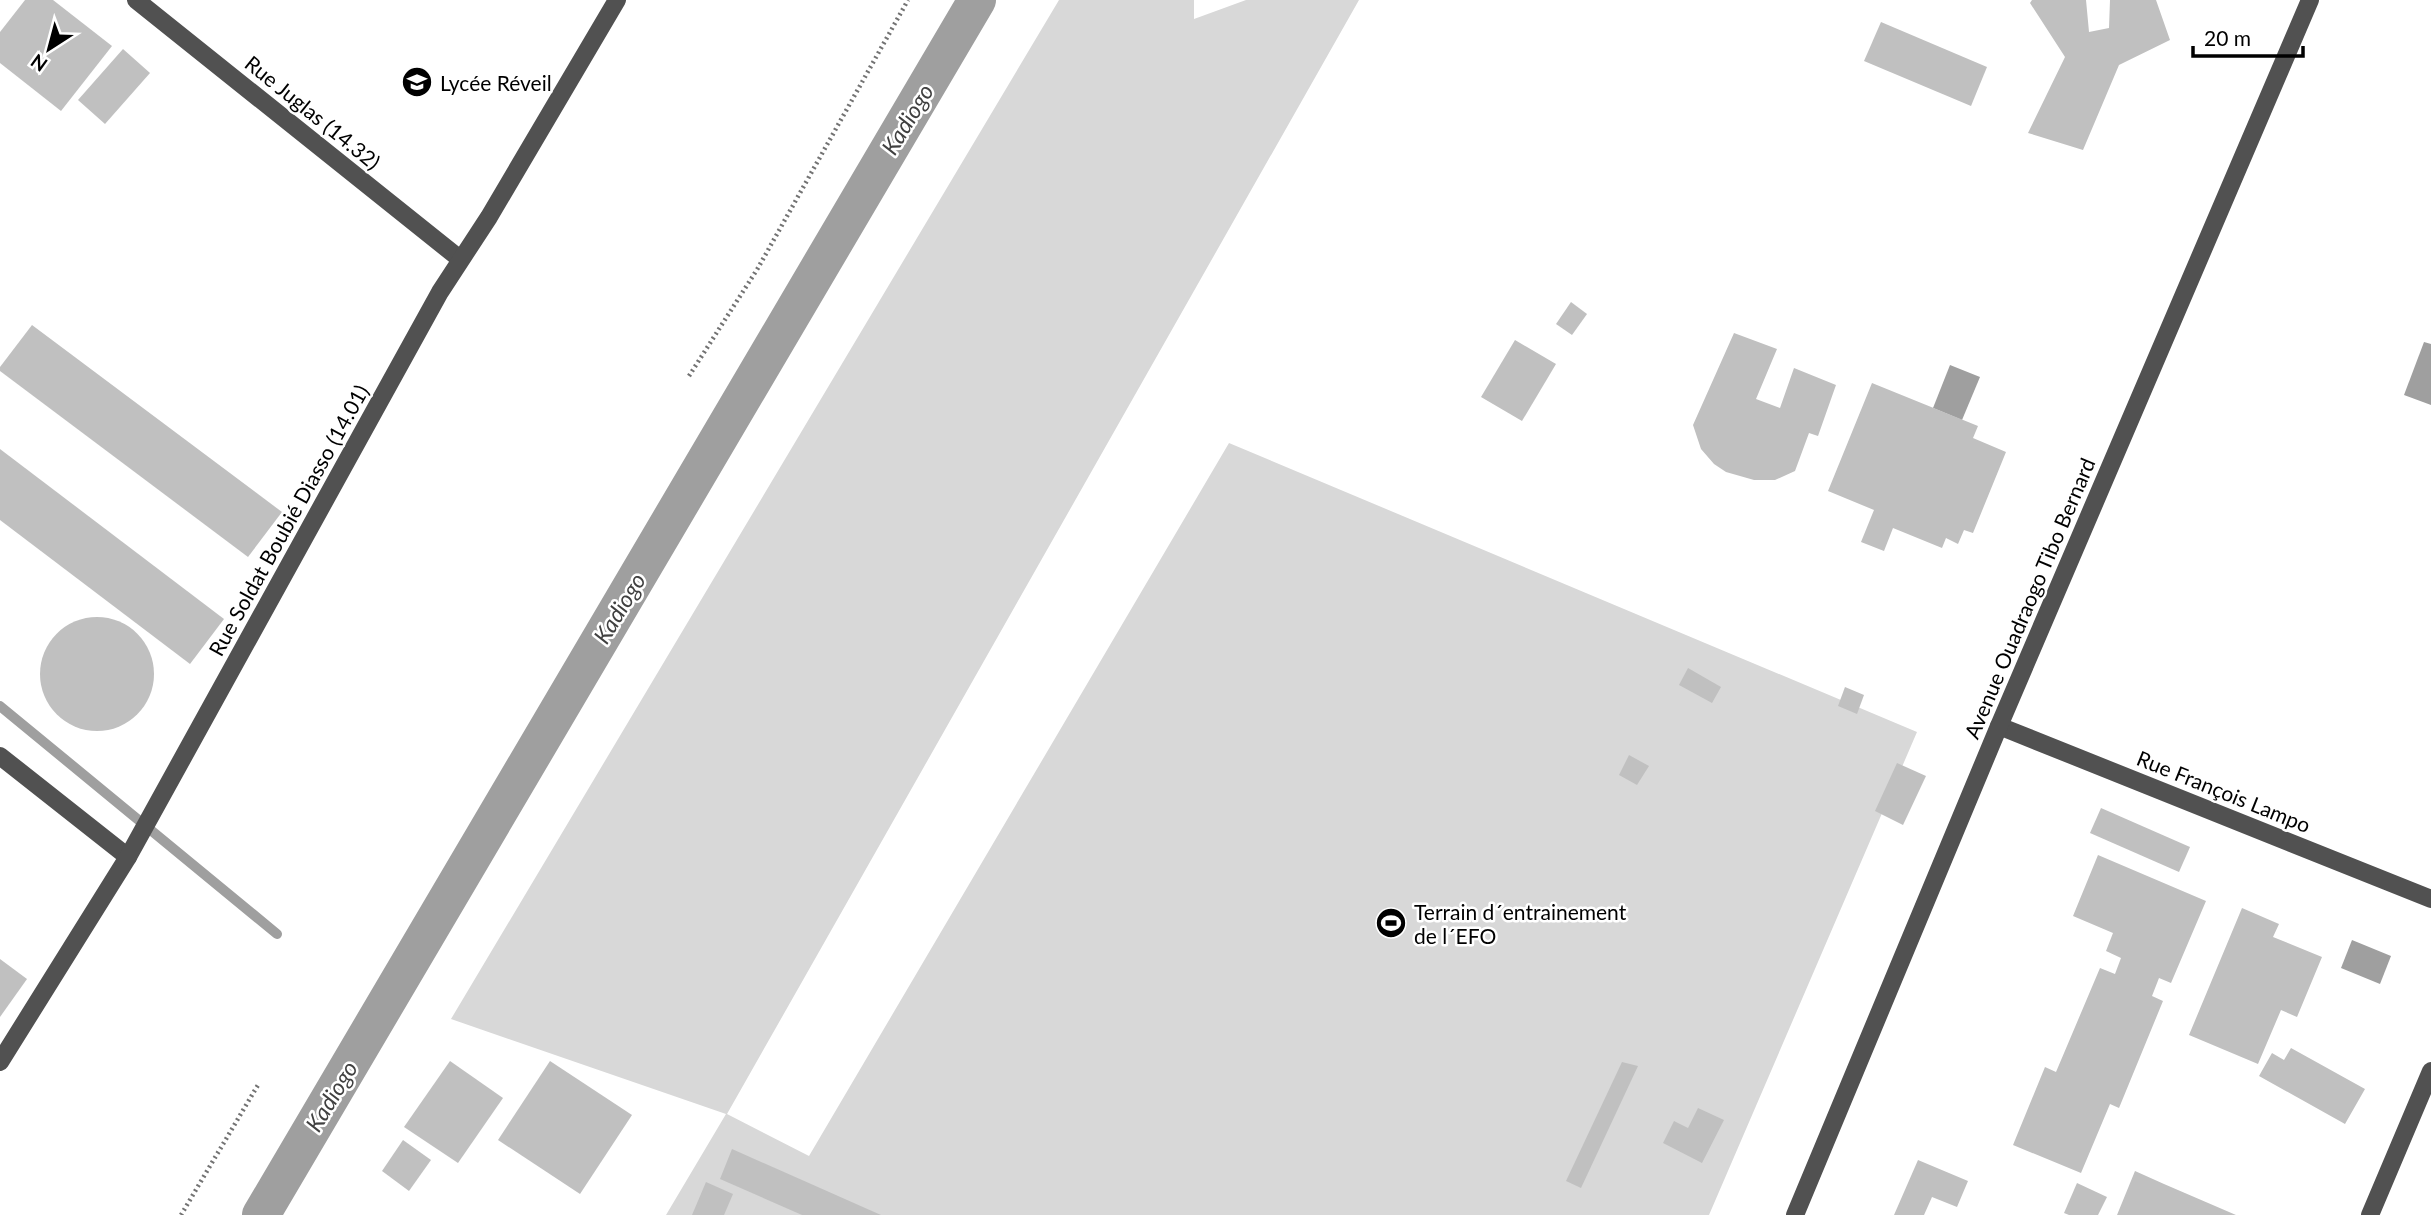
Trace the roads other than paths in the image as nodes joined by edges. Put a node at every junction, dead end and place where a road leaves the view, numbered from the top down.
1 (136, 0) edge
2 (617, 0) edge
3 (2310, 0) edge
4 (460, 259) junction
5 (1999, 726) junction
6 (0, 756) edge
7 (128, 857) junction
8 (2431, 899) edge
9 (0, 1062) edge
10 (2431, 1071) edge
11 (1795, 1215) edge
12 (2370, 1215) edge

1 - 4 street, Rue Juglas (14.32)
2 - 4 street, Rue Soldat Boubié Diasso (14.01)
3 - 5 street, Avenue Ouadraogo Tibo Bernard
4 - 7 street, Rue Soldat Boubié Diasso (14.01)
5 - 8 street, Rue François Lampo
5 - 11 street, Avenue Ouadraogo Tibo Bernard
6 - 7 street
7 - 9 street, Rue Soldat Boubié Diasso (14.01)
10 - 12 street

